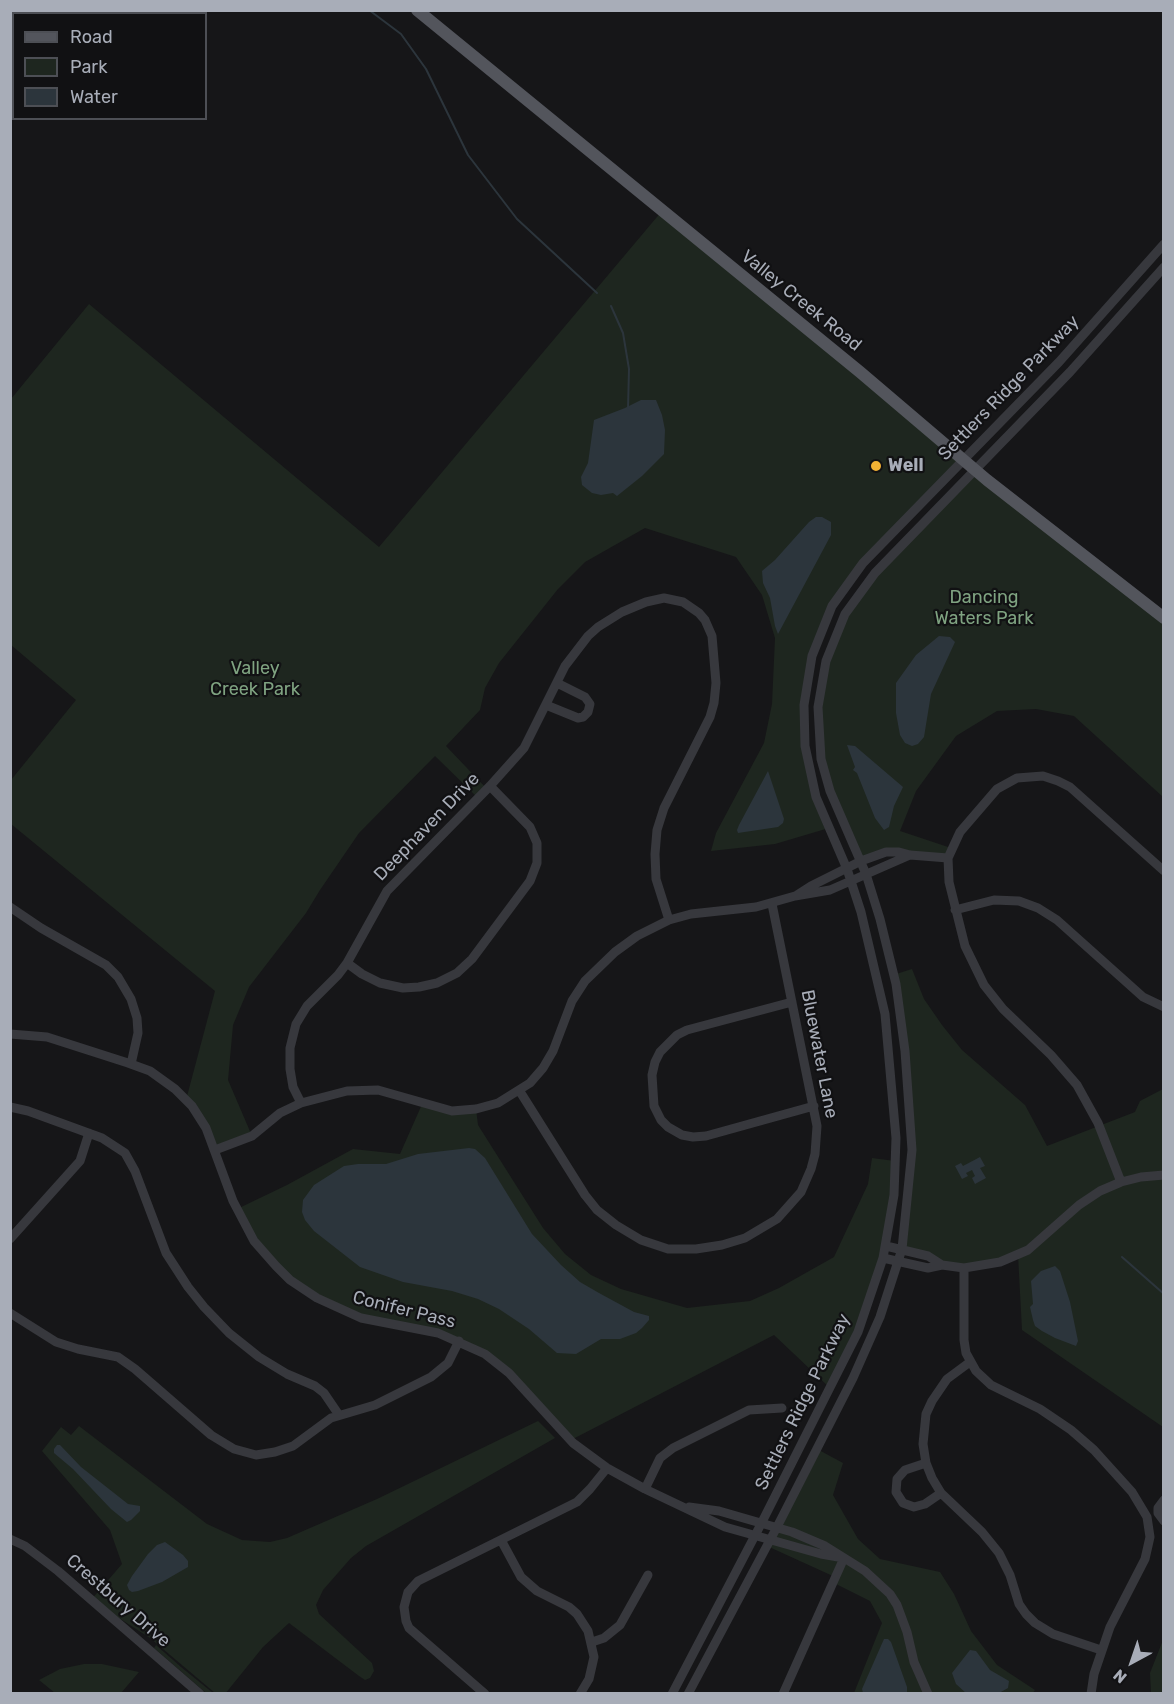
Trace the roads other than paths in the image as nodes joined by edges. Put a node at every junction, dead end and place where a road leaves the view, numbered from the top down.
1 (417, 10) edge
2 (1164, 244) edge
3 (1164, 267) edge
4 (964, 460) junction
5 (975, 470) junction
6 (1164, 618) edge
7 (557, 683) junction
8 (546, 705) junction
9 (490, 786) junction
10 (910, 855) junction
11 (948, 858) junction
12 (861, 861) junction
13 (847, 869) junction
14 (1164, 872) edge
15 (866, 874) junction
16 (852, 882) junction
17 (795, 896) junction
18 (772, 904) junction
19 (10, 907) edge
20 (955, 910) junction
21 (669, 921) junction
22 (347, 963) junction
23 (792, 1002) junction
24 (1164, 1007) edge
25 (10, 1034) edge
26 (130, 1064) junction
27 (519, 1090) junction
28 (301, 1102) junction
29 (814, 1106) junction
30 (10, 1107) edge
31 (89, 1133) junction
32 (215, 1150) junction
33 (1164, 1175) edge
34 (1121, 1182) junction
35 (10, 1239) edge
36 (886, 1246) junction
37 (902, 1249) junction
38 (884, 1258) junction
39 (898, 1262) junction
40 (942, 1265) junction
41 (964, 1268) junction
42 (10, 1313) edge
43 (459, 1341) junction
44 (970, 1362) junction
45 (782, 1408) dead end
46 (339, 1415) junction
47 (926, 1463) junction
48 (607, 1468) junction
49 (645, 1489) junction
50 (941, 1492) junction
51 (1164, 1500) edge
52 (681, 1506) junction
53 (1147, 1517) junction
54 (1161, 1517) edge
55 (761, 1524) junction
56 (777, 1527) junction
57 (755, 1535) junction
58 (10, 1539) edge
59 (770, 1539) junction
60 (501, 1540) junction
61 (844, 1558) junction
62 (648, 1575) dead end
63 (592, 1642) junction
64 (1101, 1650) junction
65 (200, 1694) edge
66 (485, 1694) edge
67 (580, 1694) edge
68 (672, 1694) edge
69 (688, 1694) edge
70 (783, 1694) edge
71 (928, 1694) edge
72 (1091, 1694) edge

1 - 4 main road, Valley Creek Road
2 - 4 street, Settlers Ridge Parkway
3 - 5 street, Settlers Ridge Parkway
4 - 5 main road, Valley Creek Road
4 - 13 street, Settlers Ridge Parkway
5 - 6 main road, Valley Creek Road
5 - 12 street, Settlers Ridge Parkway
7 - 8 street, Deephaven Drive
7 - 8 street
7 - 21 street, Deephaven Drive
8 - 9 street, Deephaven Drive
9 - 22 street, Deephaven Drive
9 - 22 street
10 - 11 street
10 - 12 street
10 - 15 street
11 - 14 street
11 - 20 street
12 - 13 street
12 - 15 street, Settlers Ridge Parkway
13 - 16 street, Settlers Ridge Parkway
13 - 17 street
15 - 16 street
15 - 37 street, Settlers Ridge Parkway
16 - 17 street
16 - 36 street, Settlers Ridge Parkway
17 - 18 street
18 - 21 street
18 - 23 street, Bluewater Lane
19 - 26 street
20 - 24 street
20 - 34 street
21 - 27 street
22 - 28 street, Deephaven Drive
23 - 29 street, Bluewater Lane
23 - 29 street
25 - 26 street, Conifer Pass
26 - 32 street, Conifer Pass
27 - 28 street
27 - 29 street, Bluewater Lane
28 - 32 street
30 - 31 street
31 - 35 street
31 - 46 street
32 - 43 street, Conifer Pass
33 - 34 street
34 - 41 street
36 - 37 street
36 - 38 street, Settlers Ridge Parkway
37 - 39 street, Settlers Ridge Parkway
37 - 40 street
38 - 39 street
38 - 55 street, Settlers Ridge Parkway
39 - 40 street
39 - 56 street, Settlers Ridge Parkway
40 - 41 street
41 - 44 street
42 - 46 street
43 - 46 street
43 - 48 street, Conifer Pass
44 - 47 street
44 - 53 street
45 - 49 street
47 - 50 street
47 - 50 street
48 - 49 street, Conifer Pass
48 - 60 street
49 - 52 street, Conifer Pass
50 - 64 street
51 - 54 street
52 - 55 street, Conifer Pass
52 - 57 street, Conifer Pass
53 - 54 street
53 - 64 street
55 - 56 street, Conifer Pass
55 - 57 street, Settlers Ridge Parkway
56 - 59 street, Settlers Ridge Parkway
56 - 61 street, Conifer Pass
57 - 59 street, Conifer Pass
57 - 68 street, Settlers Ridge Parkway
58 - 65 street, Crestbury Drive
59 - 61 street, Conifer Pass
59 - 69 street, Settlers Ridge Parkway
60 - 63 street
60 - 66 street
61 - 70 street
61 - 71 street, Conifer Pass
62 - 63 street
63 - 67 street
64 - 72 street

